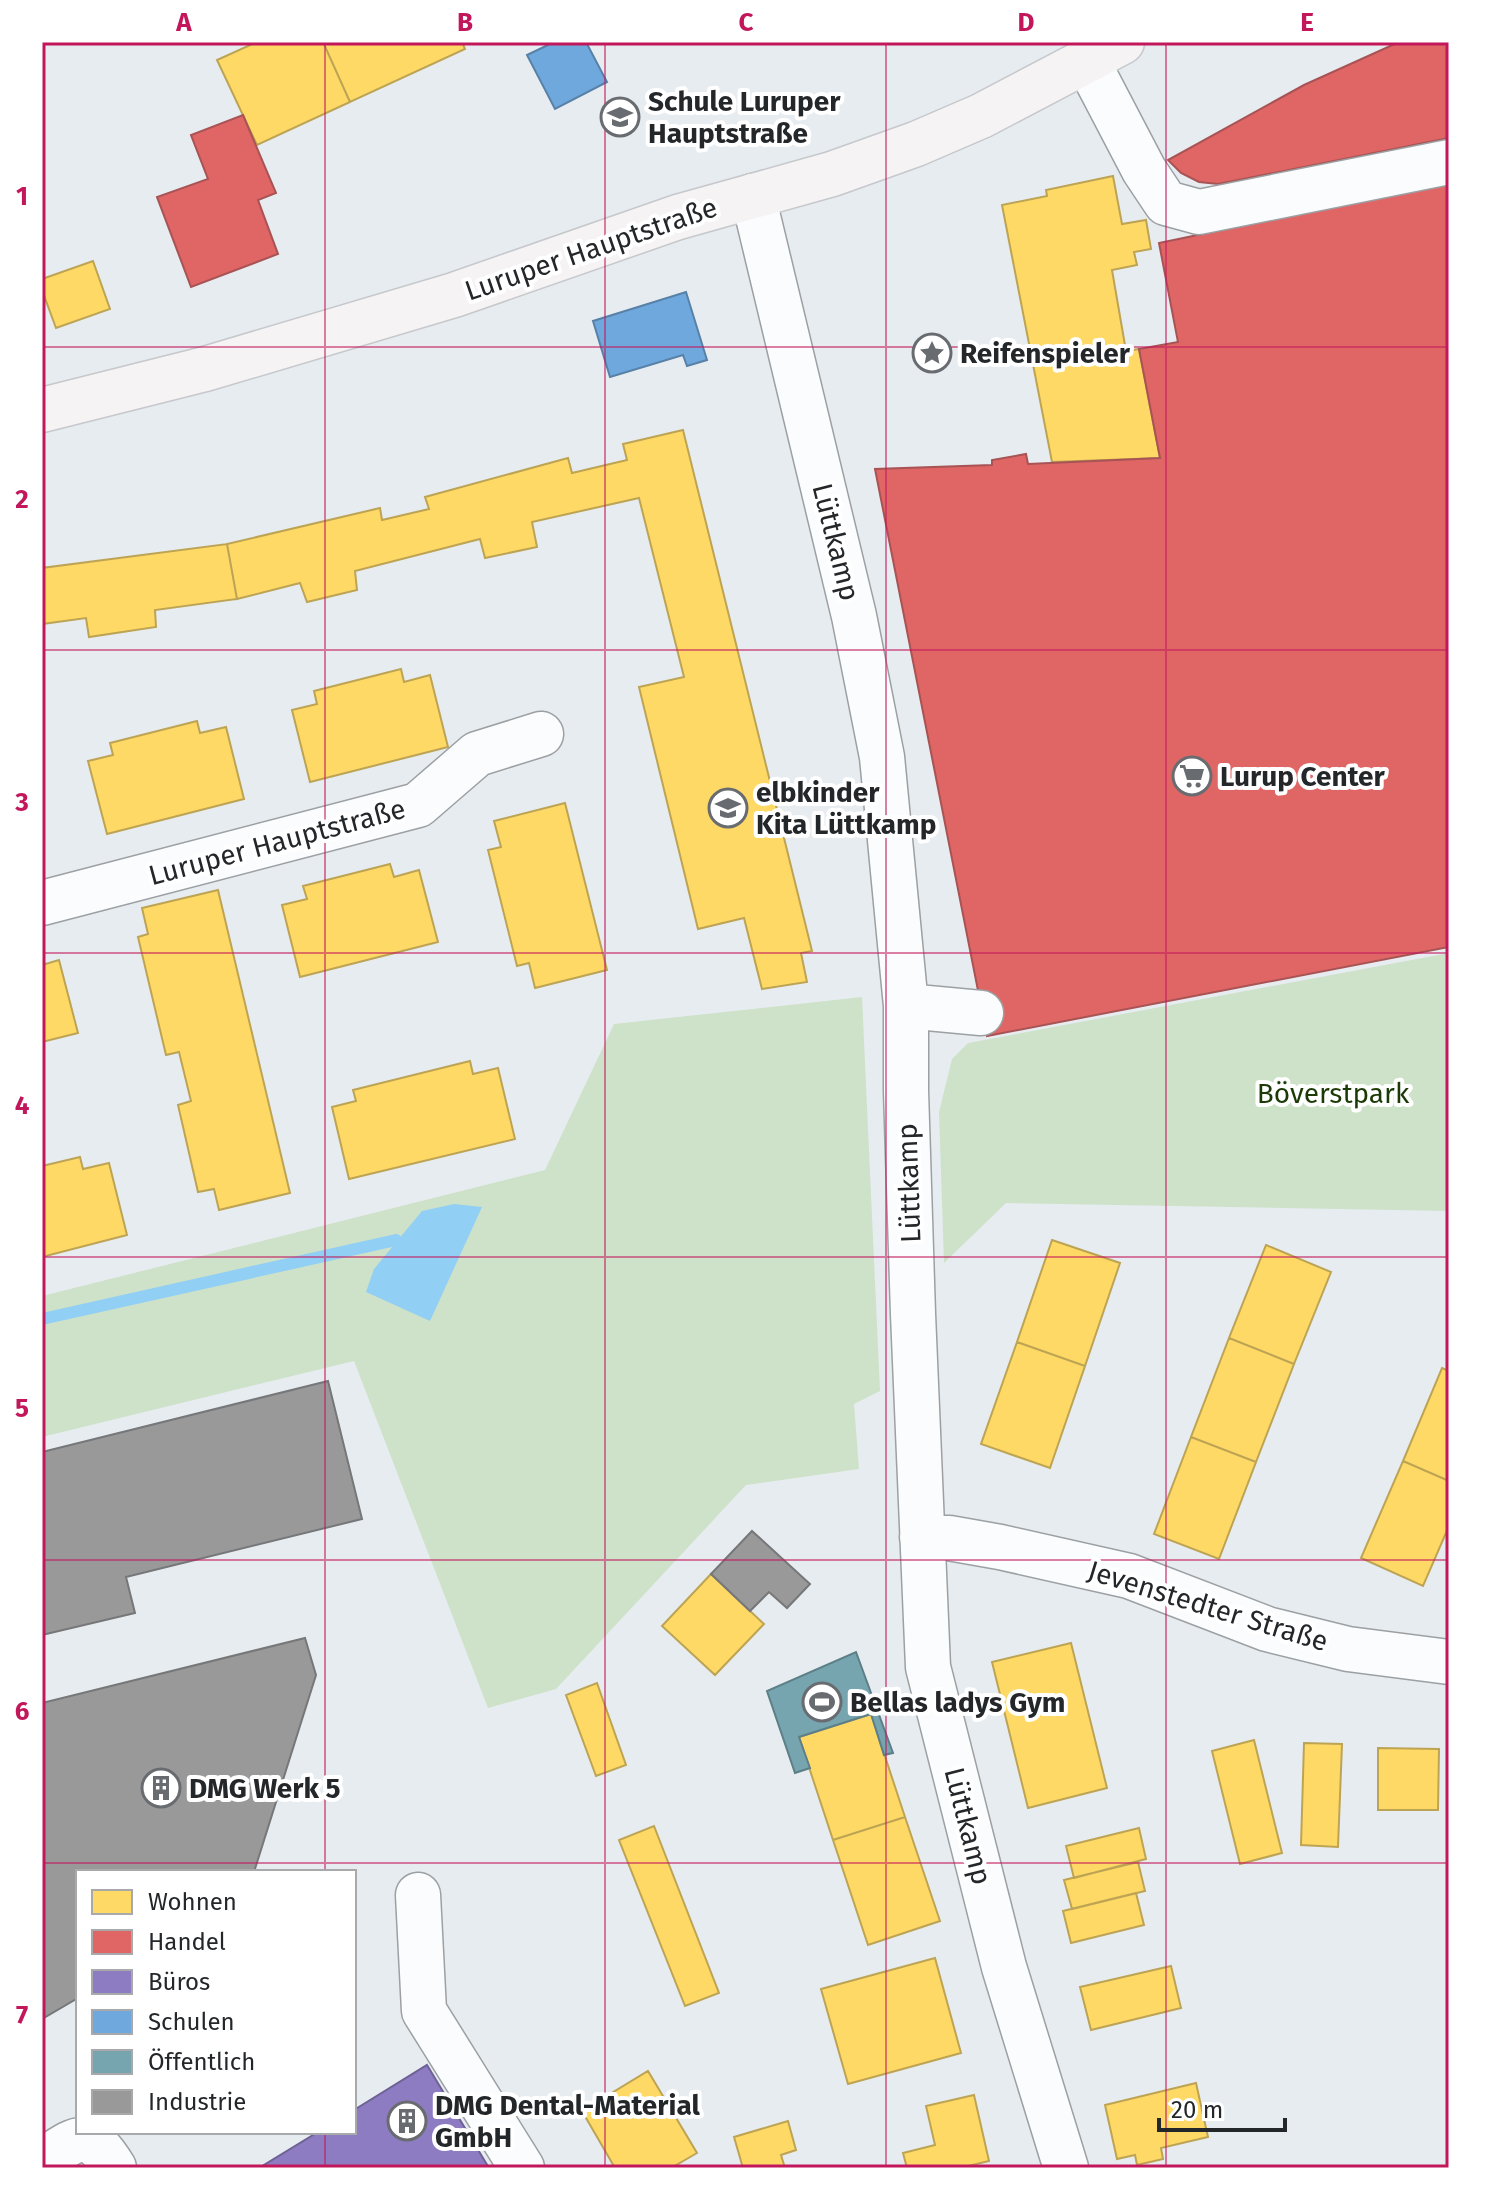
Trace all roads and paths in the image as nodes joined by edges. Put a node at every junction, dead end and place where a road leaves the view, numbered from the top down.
1 (1104, 50) edge
2 (1449, 162) edge
3 (753, 196) junction
4 (42, 410) edge
5 (541, 734) dead end
6 (42, 903) edge
7 (906, 1006) junction
8 (981, 1013) dead end
9 (922, 1537) junction
10 (1449, 1662) edge
11 (418, 1895) dead end
12 (42, 2161) edge
13 (114, 2168) edge
14 (522, 2168) edge
15 (1066, 2168) edge

1 - 2 street
1 - 3 main road, Luruper Hauptstraße
3 - 4 main road, Luruper Hauptstraße
3 - 7 street, Lüttkamp
5 - 6 street, Luruper Hauptstraße
7 - 8 street
7 - 9 street, Lüttkamp
9 - 10 street, Jevenstedter Straße
9 - 15 street, Lüttkamp
11 - 14 street
12 - 13 street

